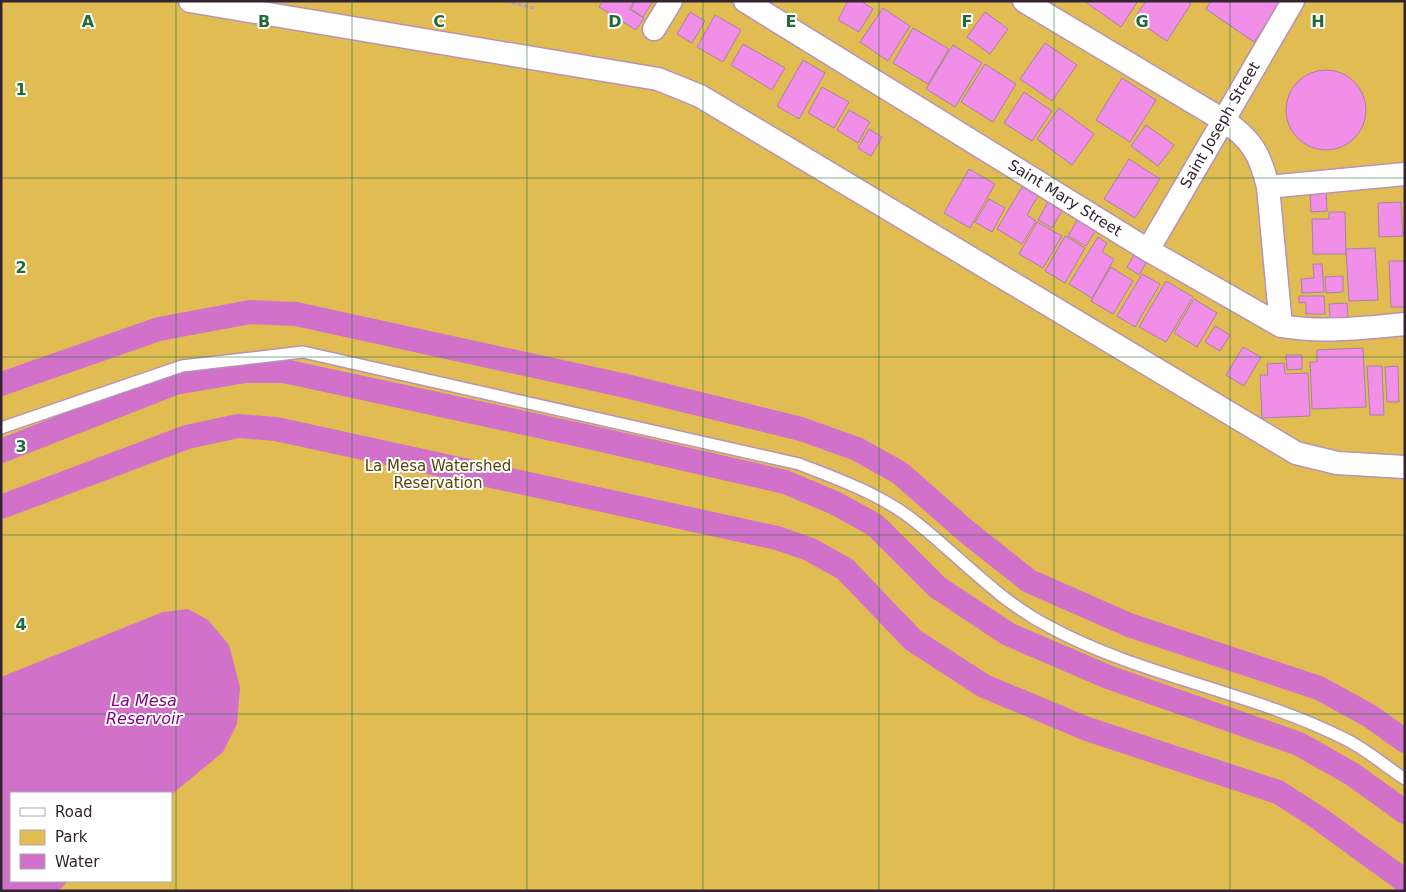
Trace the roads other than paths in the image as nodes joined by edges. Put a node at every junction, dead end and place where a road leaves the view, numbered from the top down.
1 (190, 1) edge
2 (671, 1) edge
3 (745, 1) edge
4 (1024, 1) edge
5 (1293, 1) edge
6 (654, 29) dead end
7 (1223, 120) junction
8 (1405, 174) edge
9 (1268, 187) junction
10 (1148, 250) junction
11 (1405, 324) edge
12 (1281, 326) junction
13 (1, 428) edge
14 (1405, 467) edge
15 (1405, 779) edge

1 - 14 street
2 - 6 street
3 - 10 street, Saint Mary Street
4 - 7 street
5 - 7 street, Saint Joseph Street
7 - 9 street
7 - 10 street, Saint Joseph Street
8 - 9 street
9 - 12 street
10 - 12 street, Saint Mary Street
11 - 12 street, Saint Mary Street
13 - 15 lane

